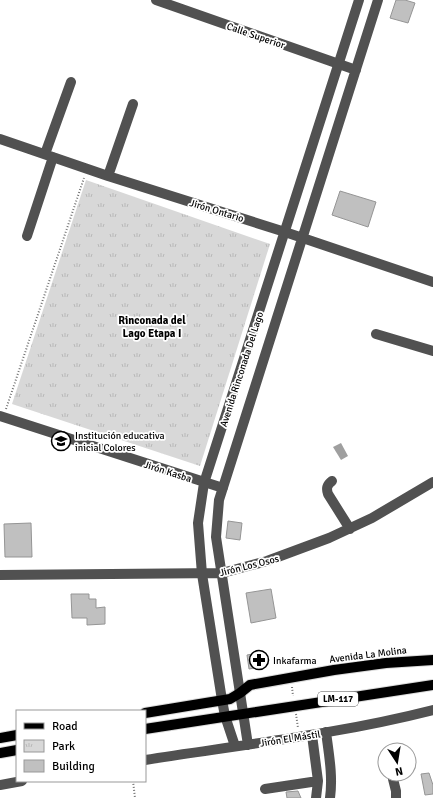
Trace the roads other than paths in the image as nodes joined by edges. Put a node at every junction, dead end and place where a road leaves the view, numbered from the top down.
1 (156, 0) edge
2 (359, 0) edge
3 (378, 0) edge
4 (338, 63) junction
5 (356, 70) junction
6 (71, 82) dead end
7 (133, 104) dead end
8 (0, 139) edge
9 (49, 156) junction
10 (108, 176) junction
11 (285, 232) junction
12 (27, 236) dead end
13 (302, 238) junction
14 (433, 282) edge
15 (376, 334) dead end
16 (433, 352) edge
17 (2, 417) edge
18 (332, 481) dead end
19 (433, 482) edge
20 (204, 483) junction
21 (223, 488) junction
22 (350, 529) junction
23 (222, 573) junction
24 (202, 574) junction
25 (0, 575) edge
26 (433, 660) edge
27 (433, 685) edge
28 (240, 693) junction
29 (222, 700) junction
30 (433, 710) edge
31 (146, 714) edge
32 (243, 714) junction
33 (225, 716) junction
34 (146, 729) edge
35 (326, 732) junction
36 (16, 735) edge
37 (312, 735) junction
38 (0, 738) edge
39 (248, 745) junction
40 (235, 746) junction
41 (16, 750) edge
42 (0, 753) edge
43 (146, 760) edge
44 (16, 782) edge
45 (394, 782) edge
46 (318, 784) junction
47 (0, 785) edge
48 (332, 787) junction
49 (265, 789) dead end
50 (316, 798) edge
51 (330, 798) edge
52 (396, 798) edge

1 - 4 street, Calle Superior
2 - 4 street, Avenida Rinconada Del Lago
3 - 5 street, Avenida Rinconada Del Lago
4 - 5 street, Calle Superior
4 - 11 street, Avenida Rinconada Del Lago
5 - 13 street, Avenida Rinconada Del Lago
6 - 9 street
7 - 10 street
8 - 9 street, Jirón Ontario
9 - 10 street, Jirón Ontario
9 - 12 street
10 - 11 street, Jirón Ontario
11 - 13 street, Jirón Ontario
11 - 20 street, Avenida Rinconada Del Lago
13 - 14 street, Jirón Ontario
13 - 21 street, Avenida Rinconada Del Lago
15 - 16 street
17 - 20 street, Jirón Kasba
18 - 22 street
19 - 22 street, Jirón Los Osos
20 - 21 street, Jirón Kasba
20 - 24 street, Avenida Rinconada Del Lago
21 - 23 street, Avenida Rinconada Del Lago
22 - 23 street, Jirón Los Osos
23 - 24 street, Jirón Los Osos
23 - 28 street, Avenida Rinconada Del Lago
24 - 25 street, Jirón Los Osos
24 - 29 street, Avenida Rinconada Del Lago
26 - 28 main road, Avenida La Molina
27 - 32 main road, LM-117
28 - 29 main road, Avenida La Molina
28 - 32 street, Avenida Rinconada Del Lago
29 - 31 main road, Avenida La Molina
29 - 33 street, Avenida Rinconada Del Lago
30 - 35 street, Jirón El Mástil
32 - 33 main road, LM-117
32 - 39 street, Avenida Rinconada Del Lago
33 - 34 main road, LM-117
33 - 40 street, Avenida Rinconada Del Lago
35 - 37 street, Jirón El Mástil
35 - 48 street
36 - 38 main road
37 - 39 street, Jirón El Mástil
37 - 46 street
39 - 40 street, Jirón El Mástil
40 - 43 street, Jirón El Mástil
41 - 42 main road
44 - 47 street
45 - 52 street
46 - 48 street
46 - 49 street
46 - 50 street
48 - 51 street

